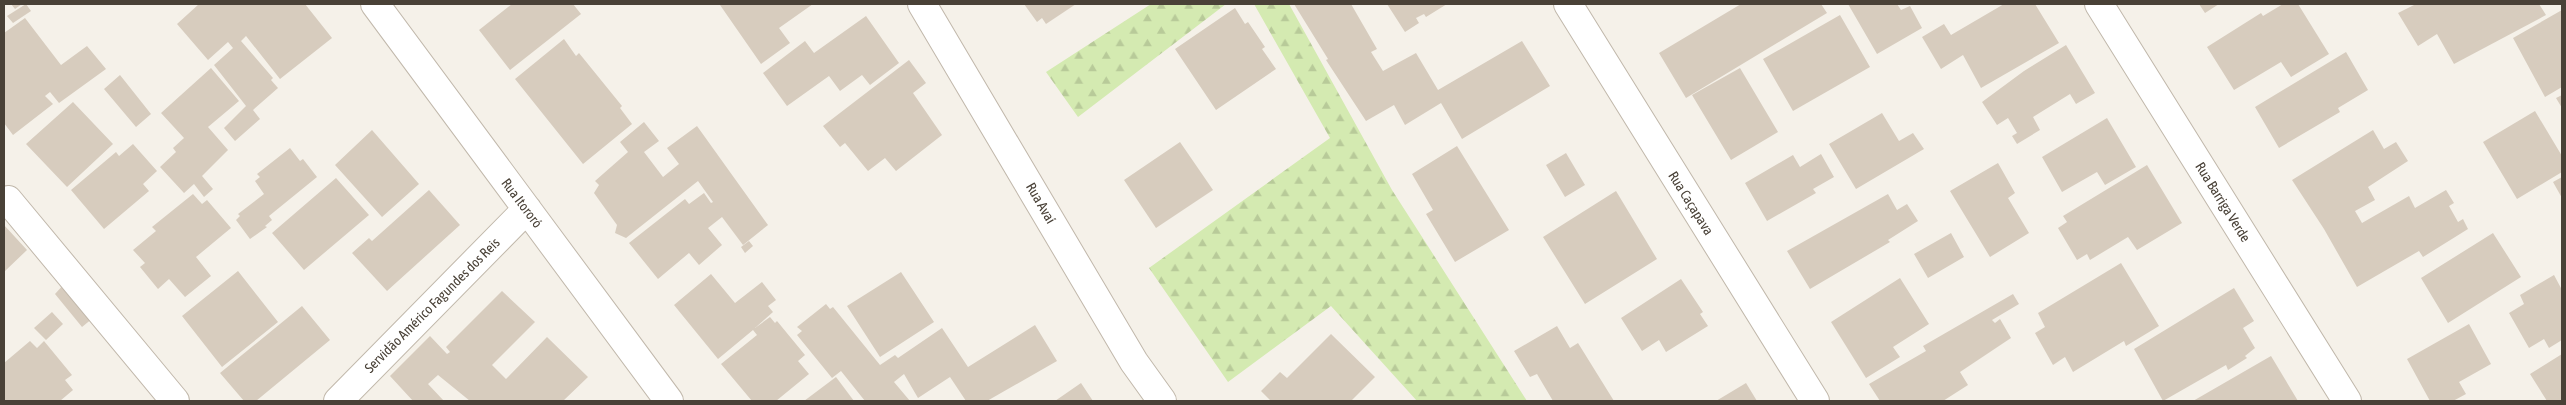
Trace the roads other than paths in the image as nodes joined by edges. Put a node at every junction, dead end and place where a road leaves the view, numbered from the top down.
1 (375, 4) edge
2 (922, 4) edge
3 (1568, 4) edge
4 (2099, 4) edge
5 (8, 200) dead end
6 (527, 209) junction
7 (175, 401) edge
8 (338, 401) edge
9 (670, 401) edge
10 (1162, 401) edge
11 (1815, 401) edge
12 (2347, 401) edge

1 - 6 street, Rua Itororó
2 - 10 street, Rua Avaí
3 - 11 street, Rua Caçapava
4 - 12 street, Rua Barriga Verde
5 - 7 street
6 - 8 street, Servidão Américo Fagundes dos Reis
6 - 9 street, Rua Itororó

